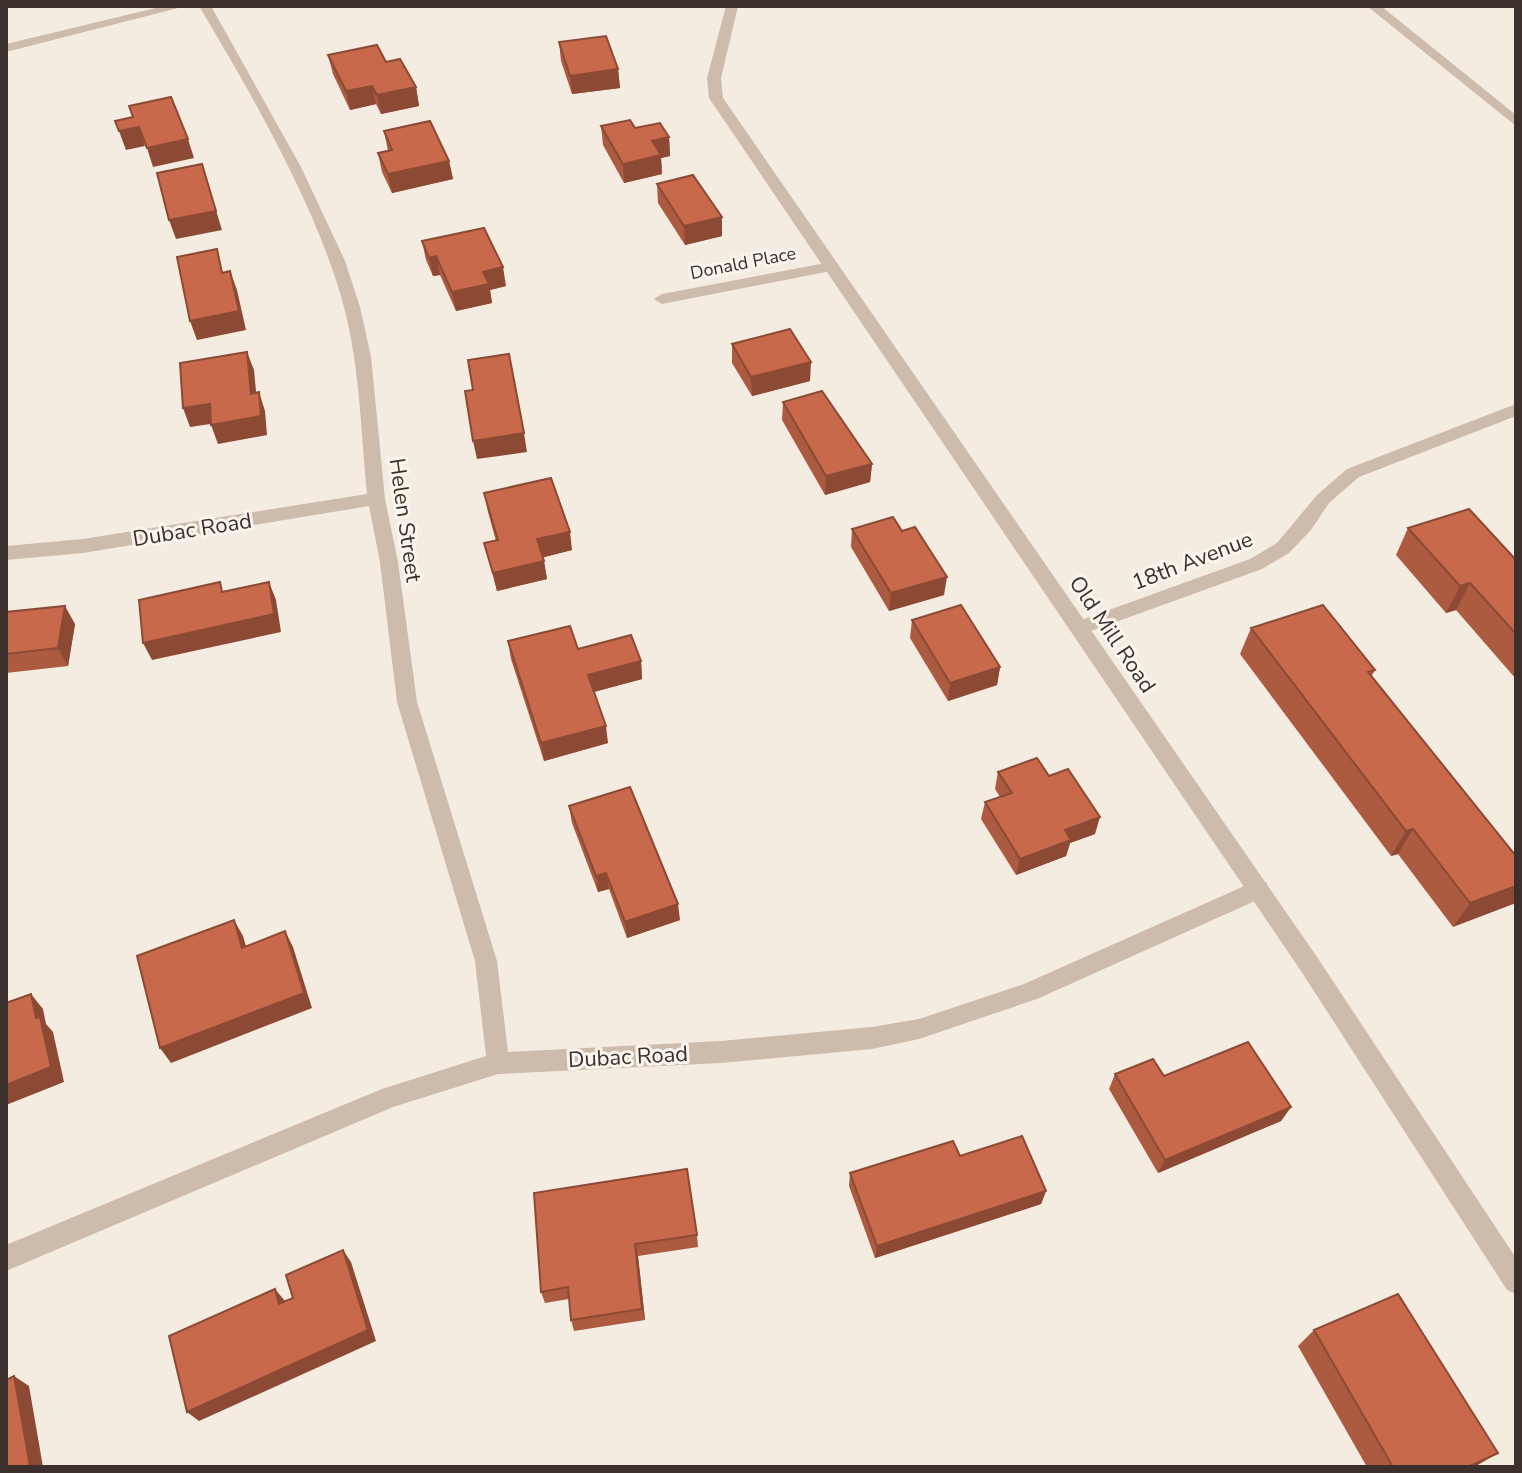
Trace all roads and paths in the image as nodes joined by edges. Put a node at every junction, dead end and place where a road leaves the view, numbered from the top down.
1 (180, 6) edge
2 (205, 6) edge
3 (732, 6) edge
4 (1373, 6) edge
5 (6, 48) edge
6 (1516, 122) edge
7 (831, 267) junction
8 (662, 299) dead end
9 (1516, 410) edge
10 (376, 499) junction
11 (6, 553) edge
12 (1080, 628) junction
13 (1258, 889) junction
14 (498, 1063) junction
15 (6, 1258) edge
16 (1516, 1281) edge

1 - 5 street
2 - 10 street, Helen Street
3 - 7 street, Old Mill Road
4 - 6 street
7 - 8 street, Donald Place
7 - 12 street, Old Mill Road
9 - 12 street, 18th Avenue
10 - 11 street, Dubac Road
10 - 14 street, Helen Street
12 - 13 street, Old Mill Road
13 - 14 street, Dubac Road
13 - 16 street, Old Mill Road
14 - 15 street, Dubac Road

